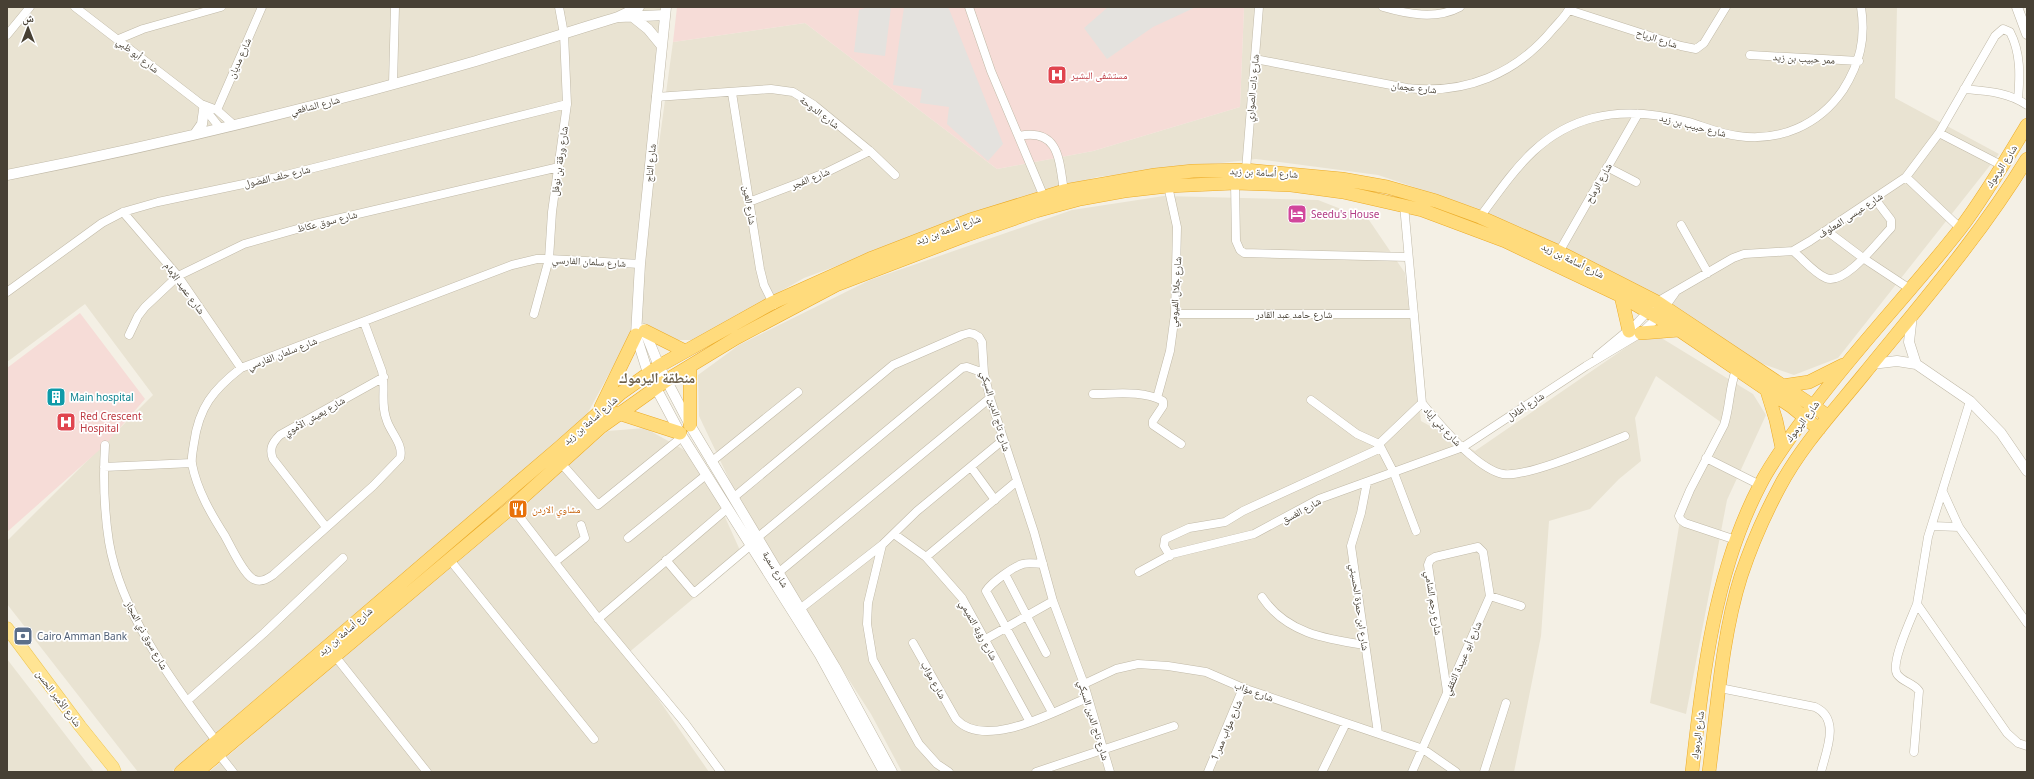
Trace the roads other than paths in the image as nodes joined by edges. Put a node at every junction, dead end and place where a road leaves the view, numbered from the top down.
1 (30, 7) edge
2 (75, 7) edge
3 (221, 7) edge
4 (262, 7) edge
5 (395, 7) edge
6 (558, 7) edge
7 (639, 7) edge
8 (969, 7) edge
9 (1259, 7) edge
10 (1383, 7) edge
11 (1460, 7) edge
12 (1726, 7) edge
13 (1861, 7) edge
14 (2017, 8) edge
15 (1569, 9) edge
16 (1404, 10) edge
17 (666, 11) edge
18 (618, 17) junction
19 (633, 17) junction
20 (2027, 19) edge
21 (564, 34) junction
22 (2027, 34) edge
23 (7, 35) edge
24 (118, 39) junction
25 (662, 46) junction
26 (1750, 55) dead end
27 (1255, 59) junction
28 (1859, 61) junction
29 (393, 84) junction
30 (1964, 89) junction
31 (732, 93) junction
32 (656, 97) junction
33 (2018, 99) junction
34 (567, 104) junction
35 (2027, 105) edge
36 (203, 107) junction
37 (217, 110) junction
38 (1638, 114) junction
39 (234, 125) junction
40 (2027, 125) edge
41 (220, 128) junction
42 (1939, 133) junction
43 (195, 134) junction
44 (1019, 136) junction
45 (870, 151) junction
46 (2027, 159) edge
47 (2003, 166) junction
48 (559, 167) junction
49 (1607, 167) junction
50 (1246, 170) junction
51 (7, 175) edge
52 (895, 175) dead end
53 (1906, 177) junction
54 (1636, 182) dead end
55 (1235, 183) junction
56 (1168, 186) junction
57 (1064, 190) junction
58 (1044, 197) junction
59 (1874, 200) junction
60 (749, 202) junction
61 (1404, 205) junction
62 (124, 212) junction
63 (1480, 217) junction
64 (1681, 225) dead end
65 (1960, 228) junction
66 (1827, 230) junction
67 (1793, 251) junction
68 (1559, 252) junction
69 (1408, 256) junction
70 (1863, 258) junction
71 (549, 259) junction
72 (640, 264) junction
73 (1708, 273) junction
74 (178, 276) junction
75 (1910, 289) junction
76 (7, 292) edge
77 (1621, 296) junction
78 (772, 303) junction
79 (1662, 304) junction
80 (1913, 312) junction
81 (534, 314) dead end
82 (779, 314) junction
83 (1174, 314) junction
84 (1414, 314) junction
85 (1653, 315) junction
86 (364, 322) junction
87 (1679, 330) junction
88 (1635, 332) junction
89 (641, 333) junction
90 (129, 335) dead end
91 (684, 351) junction
92 (1848, 362) junction
93 (1872, 364) junction
94 (1916, 364) junction
95 (659, 366) junction
96 (690, 366) junction
97 (1586, 366) junction
98 (241, 368) junction
99 (1736, 370) junction
100 (648, 373) junction
101 (984, 373) junction
102 (384, 377) junction
103 (667, 380) junction
104 (1782, 386) junction
105 (655, 388) junction
106 (1767, 391) junction
107 (798, 392) dead end
108 (1093, 394) dead end
109 (990, 398) junction
110 (1157, 398) junction
111 (1311, 400) dead end
112 (1970, 401) junction
113 (1422, 403) junction
114 (1813, 406) junction
115 (600, 410) junction
116 (618, 413) junction
117 (1805, 416) junction
118 (1828, 416) junction
119 (1819, 429) junction
120 (684, 431) junction
121 (1625, 436) dead end
122 (1003, 440) junction
123 (1181, 444) dead end
124 (105, 445) dead end
125 (1380, 446) junction
126 (1463, 447) junction
127 (1782, 448) junction
128 (1706, 458) junction
129 (560, 462) junction
130 (712, 462) junction
131 (192, 463) junction
132 (104, 467) junction
133 (971, 467) junction
134 (2027, 471) edge
135 (1394, 473) junction
136 (706, 475) junction
137 (1017, 481) junction
138 (1366, 482) junction
139 (1760, 484) junction
140 (1943, 492) junction
141 (733, 498) junction
142 (995, 500) junction
143 (512, 507) junction
144 (728, 508) junction
145 (581, 525) dead end
146 (1932, 526) junction
147 (326, 527) junction
148 (1959, 527) junction
149 (1416, 531) dead end
150 (894, 534) junction
151 (628, 538) dead end
152 (1736, 540) junction
153 (754, 541) junction
154 (882, 545) junction
155 (1170, 556) junction
156 (343, 558) dead end
157 (926, 558) junction
158 (450, 560) junction
159 (666, 560) junction
160 (556, 562) junction
161 (1043, 564) junction
162 (1139, 572) dead end
163 (778, 573) junction
164 (1005, 574) junction
165 (1490, 596) junction
166 (1262, 597) dead end
167 (1054, 601) junction
168 (1917, 604) junction
169 (1521, 606) dead end
170 (800, 609) junction
171 (1027, 616) junction
172 (598, 618) junction
173 (2027, 624) edge
174 (7, 628) edge
175 (1006, 628) junction
176 (984, 640) junction
177 (913, 643) dead end
178 (1365, 644) junction
179 (1046, 653) dead end
180 (335, 656) junction
181 (1084, 684) junction
182 (1243, 688) junction
183 (1720, 688) junction
184 (1447, 691) junction
185 (1088, 698) junction
186 (187, 701) junction
187 (1506, 703) dead end
188 (1700, 708) junction
189 (1717, 711) junction
190 (1052, 712) junction
191 (1030, 722) junction
192 (1346, 723) junction
193 (1174, 726) dead end
194 (1378, 733) junction
195 (594, 739) dead end
196 (2027, 746) edge
197 (217, 747) junction
198 (1104, 749) junction
199 (1423, 749) junction
200 (1914, 752) dead end
201 (117, 770) edge
202 (180, 772) edge
203 (197, 772) edge
204 (234, 772) edge
205 (427, 772) edge
206 (721, 772) edge
207 (884, 772) edge
208 (892, 772) edge
209 (949, 772) edge
210 (1036, 772) edge
211 (1110, 772) edge
212 (1208, 772) edge
213 (1322, 772) edge
214 (1412, 772) edge
215 (1456, 772) edge
216 (1484, 772) edge
217 (1692, 772) edge
218 (1709, 772) edge
219 (1821, 772) edge

1 - 23 street
2 - 24 street, شارع أبو ظبي
3 - 24 street
4 - 37 street, شارع مديان
5 - 29 street
6 - 21 street, شارع ورقة بن نوفل
7 - 18 street, شارع الشافعي
8 - 44 street
9 - 27 street, شارع ذات الصواري
10 - 16 street
11 - 16 street
12 - 15 street, شارع الرياح
13 - 28 street, شارع حبيب بن زيد
14 - 20 street
14 - 22 street
15 - 27 street, شارع عجمان
17 - 19 street, شارع الشافعي
17 - 25 street, شارع التاج
18 - 19 street, شارع الشافعي
18 - 21 street, شارع الشافعي
19 - 25 street
21 - 29 street, شارع الشافعي
21 - 34 street, شارع ورقة بن نوفل
24 - 36 street, شارع أبو ظبي
25 - 32 street, شارع التاج
26 - 28 street, ممر حبيب بن زيد
27 - 50 street, شارع ذات الصواري
28 - 38 street, شارع حبيب بن زيد
29 - 39 street, شارع الشافعي
30 - 33 street
30 - 33 street, شارع عيسى المعلوف
30 - 42 street, شارع عيسى المعلوف
31 - 32 street, شارع الدوحة
31 - 45 street, شارع الدوحة
31 - 60 street, شارع العين
32 - 72 street, شارع التاج
33 - 35 street
34 - 48 street, شارع ورقة بن نوفل
34 - 62 street, شارع حلف الفضول
36 - 37 street, شارع أبو ظبي
36 - 41 street, شارع أبو ظبي
36 - 43 street
37 - 39 street, شارع أبو ظبي
38 - 49 street, شارع الرماح
38 - 63 street, شارع حبيب بن زيد
39 - 41 street, شارع الشافعي
40 - 47 highway, شارع اليرموك
41 - 43 street, شارع الشافعي
42 - 47 street
42 - 53 street, شارع عيسى المعلوف
43 - 51 street, شارع الشافعي
44 - 57 street
44 - 58 street
45 - 52 street, شارع الدوحة
45 - 60 street, شارع الفجر
46 - 80 highway, شارع اليرموك
47 - 65 highway, شارع اليرموك
48 - 71 street, شارع ورقة بن نوفل
48 - 74 street, شارع سوق عكاظ
49 - 54 street
49 - 68 street, شارع الرماح
50 - 57 highway, شارع أسامة بن زيد
50 - 63 highway, شارع أسامة بن زيد
53 - 59 street, شارع عيسى المعلوف
53 - 65 street
55 - 56 highway, شارع أسامة بن زيد
55 - 61 highway, شارع أسامة بن زيد
55 - 69 street
56 - 82 highway, شارع أسامة بن زيد
56 - 83 street, شارع جلال الفيومي
57 - 58 highway, شارع أسامة بن زيد
58 - 78 highway, شارع أسامة بن زيد
59 - 66 street, شارع عيسى المعلوف
59 - 70 street
60 - 78 street, شارع العين
61 - 69 street, شارع بني إياد
61 - 77 highway, شارع أسامة بن زيد
62 - 74 street, شارع عميد الإمام
62 - 76 street, شارع حلف الفضول
63 - 68 highway, شارع أسامة بن زيد
64 - 73 street
65 - 75 highway, شارع اليرموك
66 - 67 street, شارع عيسى المعلوف
66 - 70 street
67 - 70 street
67 - 73 street, شارع عيسى المعلوف
68 - 79 highway, شارع أسامة بن زيد
69 - 84 street, شارع بني إياد
70 - 75 street
71 - 72 street, شارع سلمان الفارسي
71 - 81 street, شارع ورقة بن نوفل
71 - 86 street, شارع سلمان الفارسي
72 - 89 street, شارع التاج
73 - 79 street, شارع عيسى المعلوف
74 - 90 street, شارع سوق عكاظ
74 - 98 street, شارع عميد الإمام
75 - 92 highway, شارع اليرموك
77 - 85 highway, شارع أسامة بن زيد
77 - 88 highway
78 - 82 street, شارع العين
78 - 91 highway, شارع أسامة بن زيد
79 - 85 street, شارع أطلال
79 - 104 highway, شارع أسامة بن زيد
80 - 93 highway, شارع اليرموك
80 - 94 street
82 - 96 highway, شارع أسامة بن زيد
83 - 84 street, شارع حامد عبد القادر
83 - 110 street, شارع جلال الفيومي
84 - 113 street, شارع بني إياد
85 - 87 highway, شارع أسامة بن زيد
85 - 88 street, شارع أطلال
85 - 88 street, شارع أطلال
86 - 98 street, شارع سلمان الفارسي
86 - 102 street
87 - 88 highway
87 - 99 highway, شارع أسامة بن زيد
88 - 97 street, شارع أطلال
88 - 97 street, شارع أطلال
89 - 91 highway
89 - 95 street, شارع التاج
89 - 100 street, شارع التاج
89 - 115 highway
91 - 95 highway, شارع أسامة بن زيد
92 - 104 highway
92 - 114 highway, شارع اليرموك
93 - 94 street
93 - 118 highway, شارع اليرموك
94 - 112 street
95 - 100 highway, شارع أسامة بن زيد
95 - 103 street, شارع سمية
96 - 103 highway, شارع أسامة بن زيد
96 - 120 highway
97 - 126 street, شارع أطلال
98 - 131 street, شارع سلمان الفارسي
99 - 106 highway, شارع أسامة بن زيد
99 - 128 street
100 - 105 street, شارع سمية
100 - 115 highway, شارع أسامة بن زيد
101 - 109 street, شارع تاج الدين السبكي
101 - 141 street, شارع تاج الدين السبكي
101 - 153 street
102 - 147 street, شارع سلمان الفارسي
102 - 147 street, شارع يعيش الأموي
103 - 105 highway, شارع أسامة بن زيد
103 - 120 street, شارع سمية
104 - 114 highway, شارع أسامة بن زيد
105 - 116 highway, شارع أسامة بن زيد
105 - 120 street, شارع سمية
106 - 117 highway, شارع أسامة بن زيد
106 - 127 highway
107 - 130 street
108 - 110 street
109 - 122 street, شارع تاج الدين السبكي
109 - 163 street
110 - 123 street
111 - 125 street
112 - 134 street
112 - 140 street
113 - 125 street
113 - 126 street, شارع بني إياد
114 - 117 highway, شارع اليرموك
114 - 118 highway, شارع أسامة بن زيد
115 - 197 highway, شارع أسامة بن زيد
116 - 120 highway
116 - 129 highway, شارع أسامة بن زيد
117 - 119 highway, شارع أسامة بن زيد
117 - 127 highway, شارع اليرموك
118 - 119 highway, شارع اليرموك
119 - 183 highway, شارع اليرموك
120 - 129 street
120 - 130 street, شارع سمية
120 - 136 street, شارع سمية
121 - 126 street, شارع بني إياد
122 - 133 street
122 - 137 street, شارع تاج الدين السبكي
124 - 132 street, شارع سوق ذي المجاز
125 - 135 street
125 - 155 street
126 - 135 street, شارع الغسق
127 - 139 highway, شارع اليرموك
128 - 139 street
128 - 152 street
129 - 143 highway, شارع أسامة بن زيد
130 - 141 street, شارع سمية
131 - 132 street
131 - 147 street, شارع سلمان الفارسي
132 - 186 street, شارع سوق ذي المجاز
133 - 142 street
133 - 150 street
135 - 138 street, شارع الغسق
135 - 149 street
136 - 144 street, شارع سمية
136 - 151 street
137 - 142 street
137 - 161 street, شارع تاج الدين السبكي
138 - 155 street, شارع الغسق
138 - 178 street, شارع ابن حمزة الحسيني
139 - 152 highway, شارع اليرموك
140 - 146 street
140 - 148 street
141 - 153 street, شارع سمية
142 - 157 street
143 - 158 highway, شارع أسامة بن زيد
143 - 160 street
144 - 153 street, شارع سمية
144 - 159 street
145 - 160 street
146 - 148 street
146 - 168 street
148 - 173 street
150 - 154 street
150 - 157 street, شارع رؤبة التميمي
152 - 188 highway, شارع اليرموك
153 - 159 street
153 - 163 street, شارع سمية
153 - 207 street, شارع سمية
154 - 170 street
154 - 209 street
155 - 162 street, شارع الغسق
156 - 186 street
157 - 176 street, شارع رؤبة التميمي
158 - 180 highway, شارع أسامة بن زيد
158 - 195 street
159 - 172 street
160 - 172 street
161 - 164 street
161 - 167 street, شارع تاج الدين السبكي
163 - 170 street, شارع سمية
164 - 171 street
164 - 175 street
165 - 169 street
165 - 184 street, شارع أبو عبيدة الثقفي
165 - 184 street, شارع رجم الشامي
166 - 178 street
167 - 171 street
167 - 181 street, شارع تاج الدين السبكي
168 - 196 street
168 - 200 street
170 - 208 street, شارع سمية
171 - 175 street
171 - 179 street
172 - 206 street
174 - 201 main road, شارع الأمير الحسن
175 - 176 street
175 - 190 street
176 - 191 street, شارع رؤبة التميمي
177 - 191 street, شارع مؤاب
178 - 194 street, شارع ابن حمزة الحسيني
180 - 197 highway, شارع أسامة بن زيد
180 - 205 street
181 - 182 street, شارع مؤاب
181 - 185 street, شارع تاج الدين السبكي
182 - 192 street, شارع مؤاب
182 - 212 street, شارع مؤاب ممر 1
183 - 189 highway, شارع اليرموك
183 - 219 street
184 - 199 street, شارع أبو عبيدة الثقفي
185 - 190 street, شارع مؤاب
185 - 198 street, شارع تاج الدين السبكي
186 - 197 street, شارع سوق ذي المجاز
187 - 216 street
188 - 189 highway
188 - 217 highway, شارع اليرموك
189 - 218 highway, شارع اليرموك
190 - 191 street, شارع مؤاب
192 - 194 street, شارع مؤاب
192 - 213 street
193 - 198 street
194 - 199 street, شارع مؤاب
197 - 202 highway, شارع أسامة بن زيد
197 - 203 highway, شارع أسامة بن زيد
197 - 204 street, شارع سوق ذي المجاز
198 - 210 street
198 - 211 street, شارع تاج الدين السبكي
199 - 214 street, شارع أبو عبيدة الثقفي
199 - 215 street, شارع مؤاب

